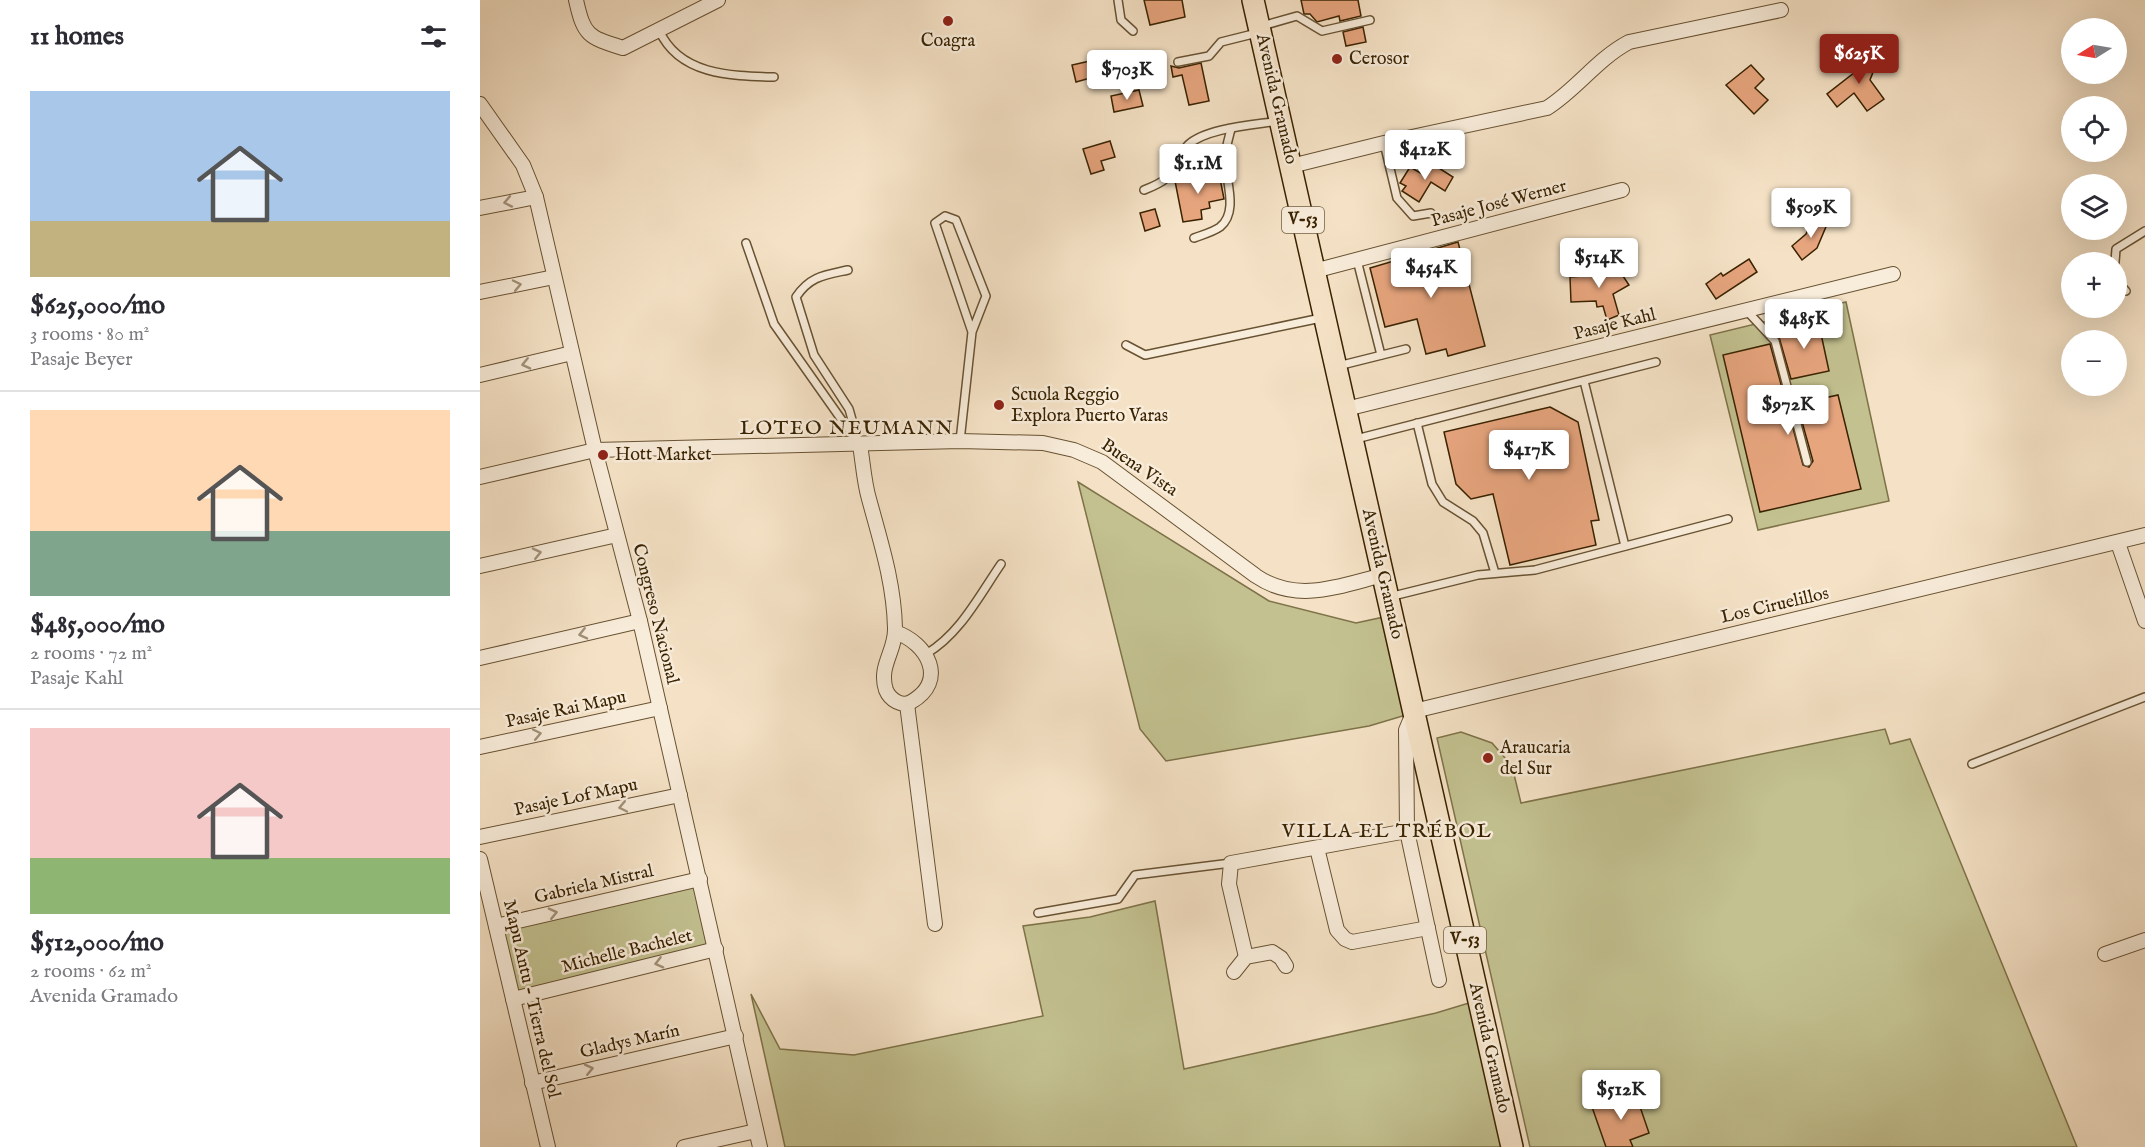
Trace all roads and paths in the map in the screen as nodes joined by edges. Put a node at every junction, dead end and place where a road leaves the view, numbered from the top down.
1 (576, 0) edge
2 (718, 0) edge
3 (1118, 0) edge
4 (1253, 0) edge
5 (1781, 10) dead end
6 (1370, 20) dead end
7 (659, 30) junction
8 (1260, 30) junction
9 (1133, 32) dead end
10 (1178, 62) dead end
11 (774, 77) dead end
12 (480, 104) edge
13 (1281, 121) junction
14 (1232, 129) junction
15 (1384, 143) junction
16 (1291, 166) junction
17 (1144, 190) dead end
18 (1622, 190) dead end
19 (536, 197) junction
20 (480, 208) edge
21 (1431, 213) dead end
22 (2145, 231) edge
23 (1194, 238) dead end
24 (746, 243) dead end
25 (2116, 252) edge
26 (1357, 260) junction
27 (848, 270) dead end
28 (1314, 271) junction
29 (1893, 274) dead end
30 (554, 277) junction
31 (480, 292) edge
32 (1747, 311) junction
33 (1325, 318) junction
34 (972, 332) junction
35 (1126, 345) dead end
36 (1406, 349) dead end
37 (572, 353) junction
38 (1381, 355) junction
39 (1656, 362) dead end
40 (1336, 367) junction
41 (480, 375) edge
42 (1584, 381) junction
43 (1346, 409) junction
44 (1417, 423) junction
45 (1352, 440) junction
46 (960, 441) junction
47 (860, 445) junction
48 (596, 450) junction
49 (1807, 462) dead end
50 (480, 477) edge
51 (1728, 519) dead end
52 (617, 535) junction
53 (2145, 535) edge
54 (2118, 543) junction
55 (1625, 546) junction
56 (1000, 564) dead end
57 (480, 566) edge
58 (1495, 573) junction
59 (1383, 575) junction
60 (1388, 598) junction
61 (640, 621) junction
62 (2145, 621) edge
63 (895, 632) junction
64 (926, 654) junction
65 (480, 658) edge
66 (2145, 697) edge
67 (907, 704) junction
68 (660, 708) junction
69 (1414, 711) junction
70 (480, 747) edge
71 (1972, 764) dead end
72 (680, 795) junction
73 (1407, 831) junction
74 (480, 837) edge
75 (1317, 848) junction
76 (480, 860) edge
77 (1231, 863) junction
78 (700, 879) junction
79 (1038, 913) dead end
80 (935, 924) dead end
81 (496, 926) junction
82 (1428, 928) junction
83 (2145, 940) edge
84 (716, 949) junction
85 (2105, 954) dead end
86 (1246, 957) junction
87 (1286, 966) dead end
88 (1234, 972) dead end
89 (1439, 980) dead end
90 (513, 999) junction
91 (736, 1036) junction
92 (532, 1083) junction
93 (756, 1131) junction
94 (548, 1147) edge
95 (684, 1147) edge
96 (760, 1147) edge
97 (1512, 1147) edge

1 - 7 street
2 - 7 street
3 - 9 lane
4 - 8 main road, Avenida Gramado / V-53
5 - 15 street
6 - 8 lane
7 - 11 lane
8 - 10 lane
8 - 13 main road, Avenida Gramado / V-53
12 - 19 street, Congreso Nacional
13 - 14 lane
13 - 16 main road, Avenida Gramado / V-53
14 - 17 lane
14 - 23 lane
15 - 16 street
15 - 21 lane
16 - 28 main road, Avenida Gramado / V-53
18 - 26 street, Pasaje José Werner
19 -> 20 street
19 - 30 street, Congreso Nacional
22 - 25 lane
24 - 47 lane
26 - 28 street, Pasaje José Werner
26 - 38 lane
27 - 47 lane
28 - 33 main road, Avenida Gramado / V-53
29 - 32 street, Pasaje Kahl
31 -> 30 street
30 - 37 street, Congreso Nacional
32 - 43 street, Pasaje Kahl
32 - 49 lane
33 - 35 lane
33 - 40 main road, Avenida Gramado / V-53
34 - 34 lane
34 - 46 lane
36 - 38 lane
37 -> 41 street
37 - 48 street, Congreso Nacional
38 - 40 lane
39 - 42 lane
40 - 43 main road, Avenida Gramado / V-53
42 - 44 lane
42 - 55 lane
43 - 45 main road, Avenida Gramado / V-53
44 - 45 lane
44 - 58 lane
45 - 59 main road, Avenida Gramado / V-53
46 - 47 street, Buena Vista
46 - 59 street, Buena Vista
47 - 48 street, Buena Vista
47 - 63 street
48 - 50 street, Buena Vista
48 - 52 street, Congreso Nacional
51 - 55 lane
57 -> 52 street
52 - 61 street, Congreso Nacional
53 - 54 street, Los Ciruelillos
54 - 62 street
54 - 69 street, Los Ciruelillos
55 - 58 lane
56 - 64 lane
58 - 60 lane
59 - 60 main road, Avenida Gramado / V-53
60 - 69 main road, Avenida Gramado / V-53
61 -> 65 street
61 - 68 street, Congreso Nacional
63 - 64 street
63 - 67 street
64 - 67 street
66 - 71 lane
67 - 80 street
70 -> 68 street, Pasaje Rai Mapu
68 - 72 street, Congreso Nacional
69 - 73 street
69 - 97 main road, Avenida Gramado / V-53
72 -> 74 street, Pasaje Lof Mapu
72 - 78 street, Congreso Nacional
73 - 75 street
73 - 82 street
75 - 77 street
75 - 82 street
76 - 81 street, Mapu Antu - Tierra del Sol
77 - 79 lane
77 - 86 street
81 -> 78 street, Gabriela Mistral
78 - 84 street, Congreso Nacional
81 - 90 street, Mapu Antu - Tierra del Sol
82 - 89 street
83 - 85 street
84 -> 90 street, Michelle Bachelet
84 - 91 street, Congreso Nacional
86 - 87 street
86 - 88 street
90 - 92 street, Mapu Antu - Tierra del Sol
92 -> 91 street, Gladys Marín
91 - 93 street, Congreso Nacional
92 - 94 street, Mapu Antu - Tierra del Sol
93 - 95 street
93 - 96 street, Congreso Nacional

